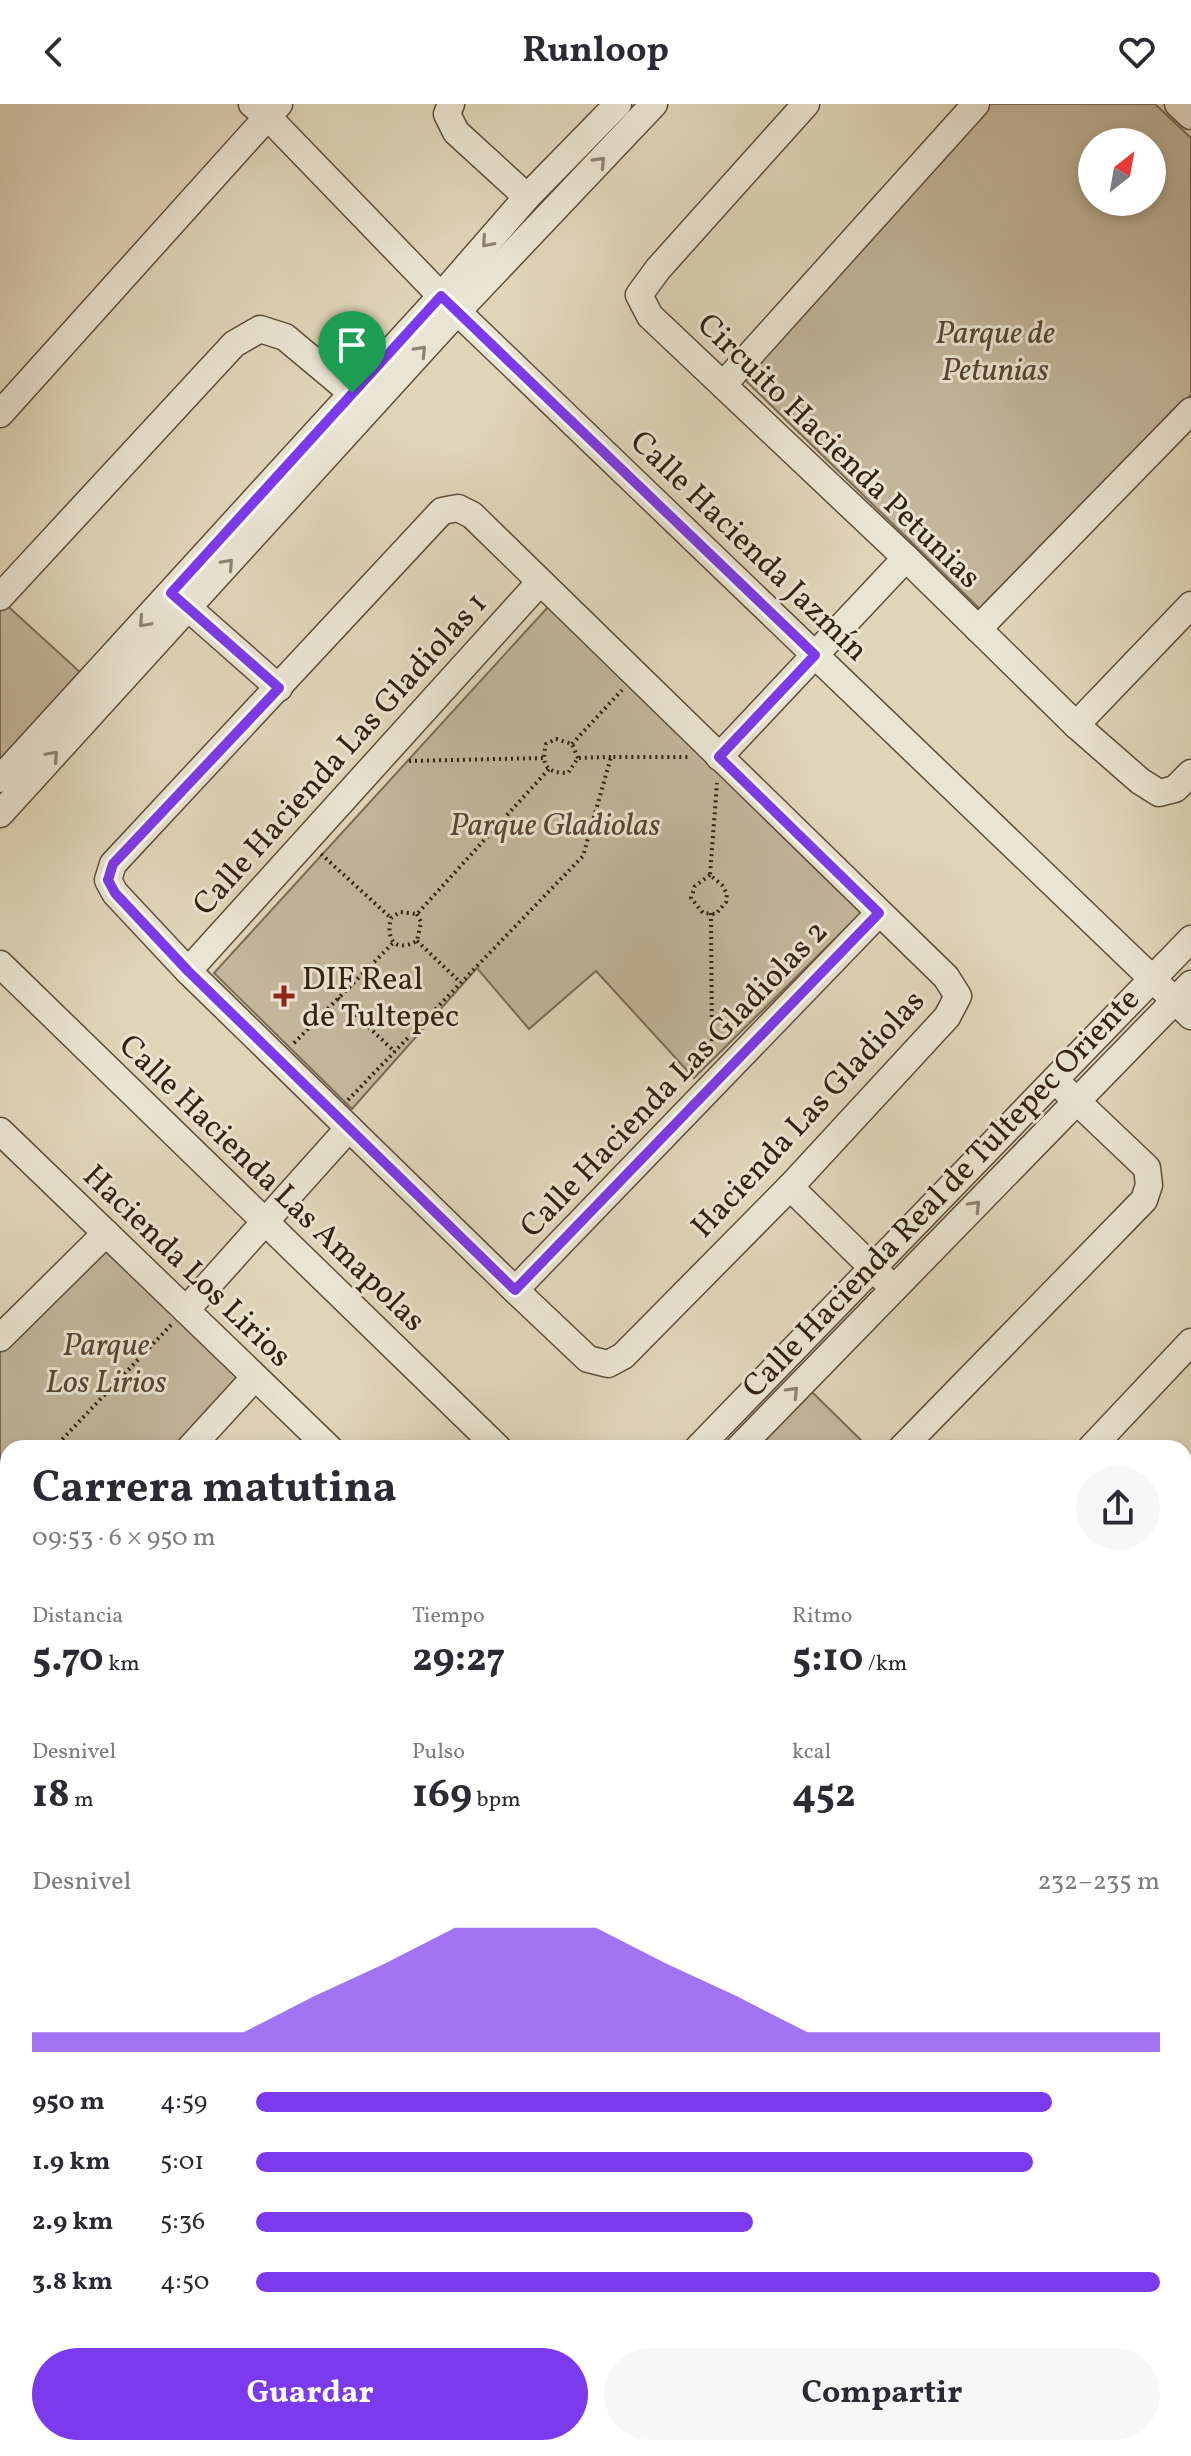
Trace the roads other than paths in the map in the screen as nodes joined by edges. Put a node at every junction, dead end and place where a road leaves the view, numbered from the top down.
1 (451, 104) edge
2 (618, 104) edge
3 (654, 104) edge
4 (976, 104) edge
5 (1178, 104) edge
6 (802, 105) edge
7 (266, 108) edge
8 (1191, 116) edge
9 (527, 197) junction
10 (449, 304) junction
11 (723, 385) junction
12 (352, 393) junction
13 (1191, 411) edge
14 (0, 414) edge
15 (906, 558) junction
16 (540, 582) junction
17 (0, 597) edge
18 (180, 600) junction
19 (1191, 605) edge
20 (978, 629) junction
21 (815, 655) junction
22 (279, 688) junction
23 (1076, 725) junction
24 (719, 757) junction
25 (1191, 773) edge
26 (0, 779) edge
27 (0, 814) edge
28 (879, 913) junction
29 (1191, 939) edge
30 (0, 964) edge
31 (188, 971) junction
32 (1152, 979) junction
33 (1186, 1000) edge
34 (1055, 1079) junction
35 (1077, 1101) junction
36 (342, 1121) junction
37 (5, 1146) edge
38 (790, 1187) junction
39 (266, 1222) junction
40 (106, 1233) junction
41 (872, 1268) junction
42 (894, 1289) junction
43 (515, 1290) junction
44 (186, 1310) junction
45 (0, 1338) edge
46 (1191, 1342) edge
47 (255, 1377) junction
48 (197, 1440) edge
49 (321, 1440) edge
50 (490, 1440) edge
51 (706, 1440) edge
52 (747, 1440) edge
53 (910, 1440) edge
54 (1099, 1440) edge

1 - 9 street
2 - 9 street
10 -> 3 street
4 - 11 street
5 - 8 street
6 - 11 street, Circuito Hacienda Petunias
7 - 10 street, Calle Hacienda Jazmín
7 - 14 street
9 -> 10 street
10 - 12 street
18 -> 10 street
10 - 21 street, Calle Hacienda Jazmín
11 - 15 street, Circuito Hacienda Petunias
12 - 17 street
12 - 18 street
13 - 20 street
15 - 20 street, Circuito Hacienda Petunias
15 - 21 street
16 - 22 street, Hacienda Las Gladiolas
16 - 24 street, Hacienda Las Gladiolas
16 - 31 street, Calle Hacienda Las Gladiolas 1
18 - 22 street
18 -> 26 street
27 -> 18 street
19 - 23 street
20 - 23 street, Circuito Hacienda Petunias
21 - 24 street
21 - 32 street, Calle Hacienda Jazmín
22 - 31 street, Hacienda Las Gladiolas
23 - 25 street, Circuito Hacienda Petunias
24 - 28 street, Hacienda Las Gladiolas
28 - 38 street, Hacienda Las Gladiolas
28 - 43 street, Calle Hacienda Las Gladiolas 2
29 - 32 street
30 - 39 street, Calle Hacienda Las Amapolas
31 - 36 street, Hacienda Las Gladiolas
32 - 33 street, Calle Hacienda Jazmín
32 - 34 street
33 - 35 street, Calle Hacienda Real de Tultepec Oriente
34 - 35 street
34 - 41 street
42 -> 35 street, Calle Hacienda Real de Tultepec Oriente
35 - 53 street
36 - 39 street
36 - 43 street, Hacienda Las Gladiolas
37 - 40 street, Hacienda Los Lirios
38 - 41 street
38 - 43 street, Hacienda Las Gladiolas
39 - 44 street
39 - 50 street, Calle Hacienda Las Amapolas
40 - 44 street, Hacienda Los Lirios
40 - 45 street
41 - 42 street
41 - 51 street
52 -> 42 street, Calle Hacienda Real de Tultepec Oriente
44 - 47 street, Hacienda Los Lirios
46 - 54 street
47 - 48 street
47 - 49 street, Hacienda Los Lirios

